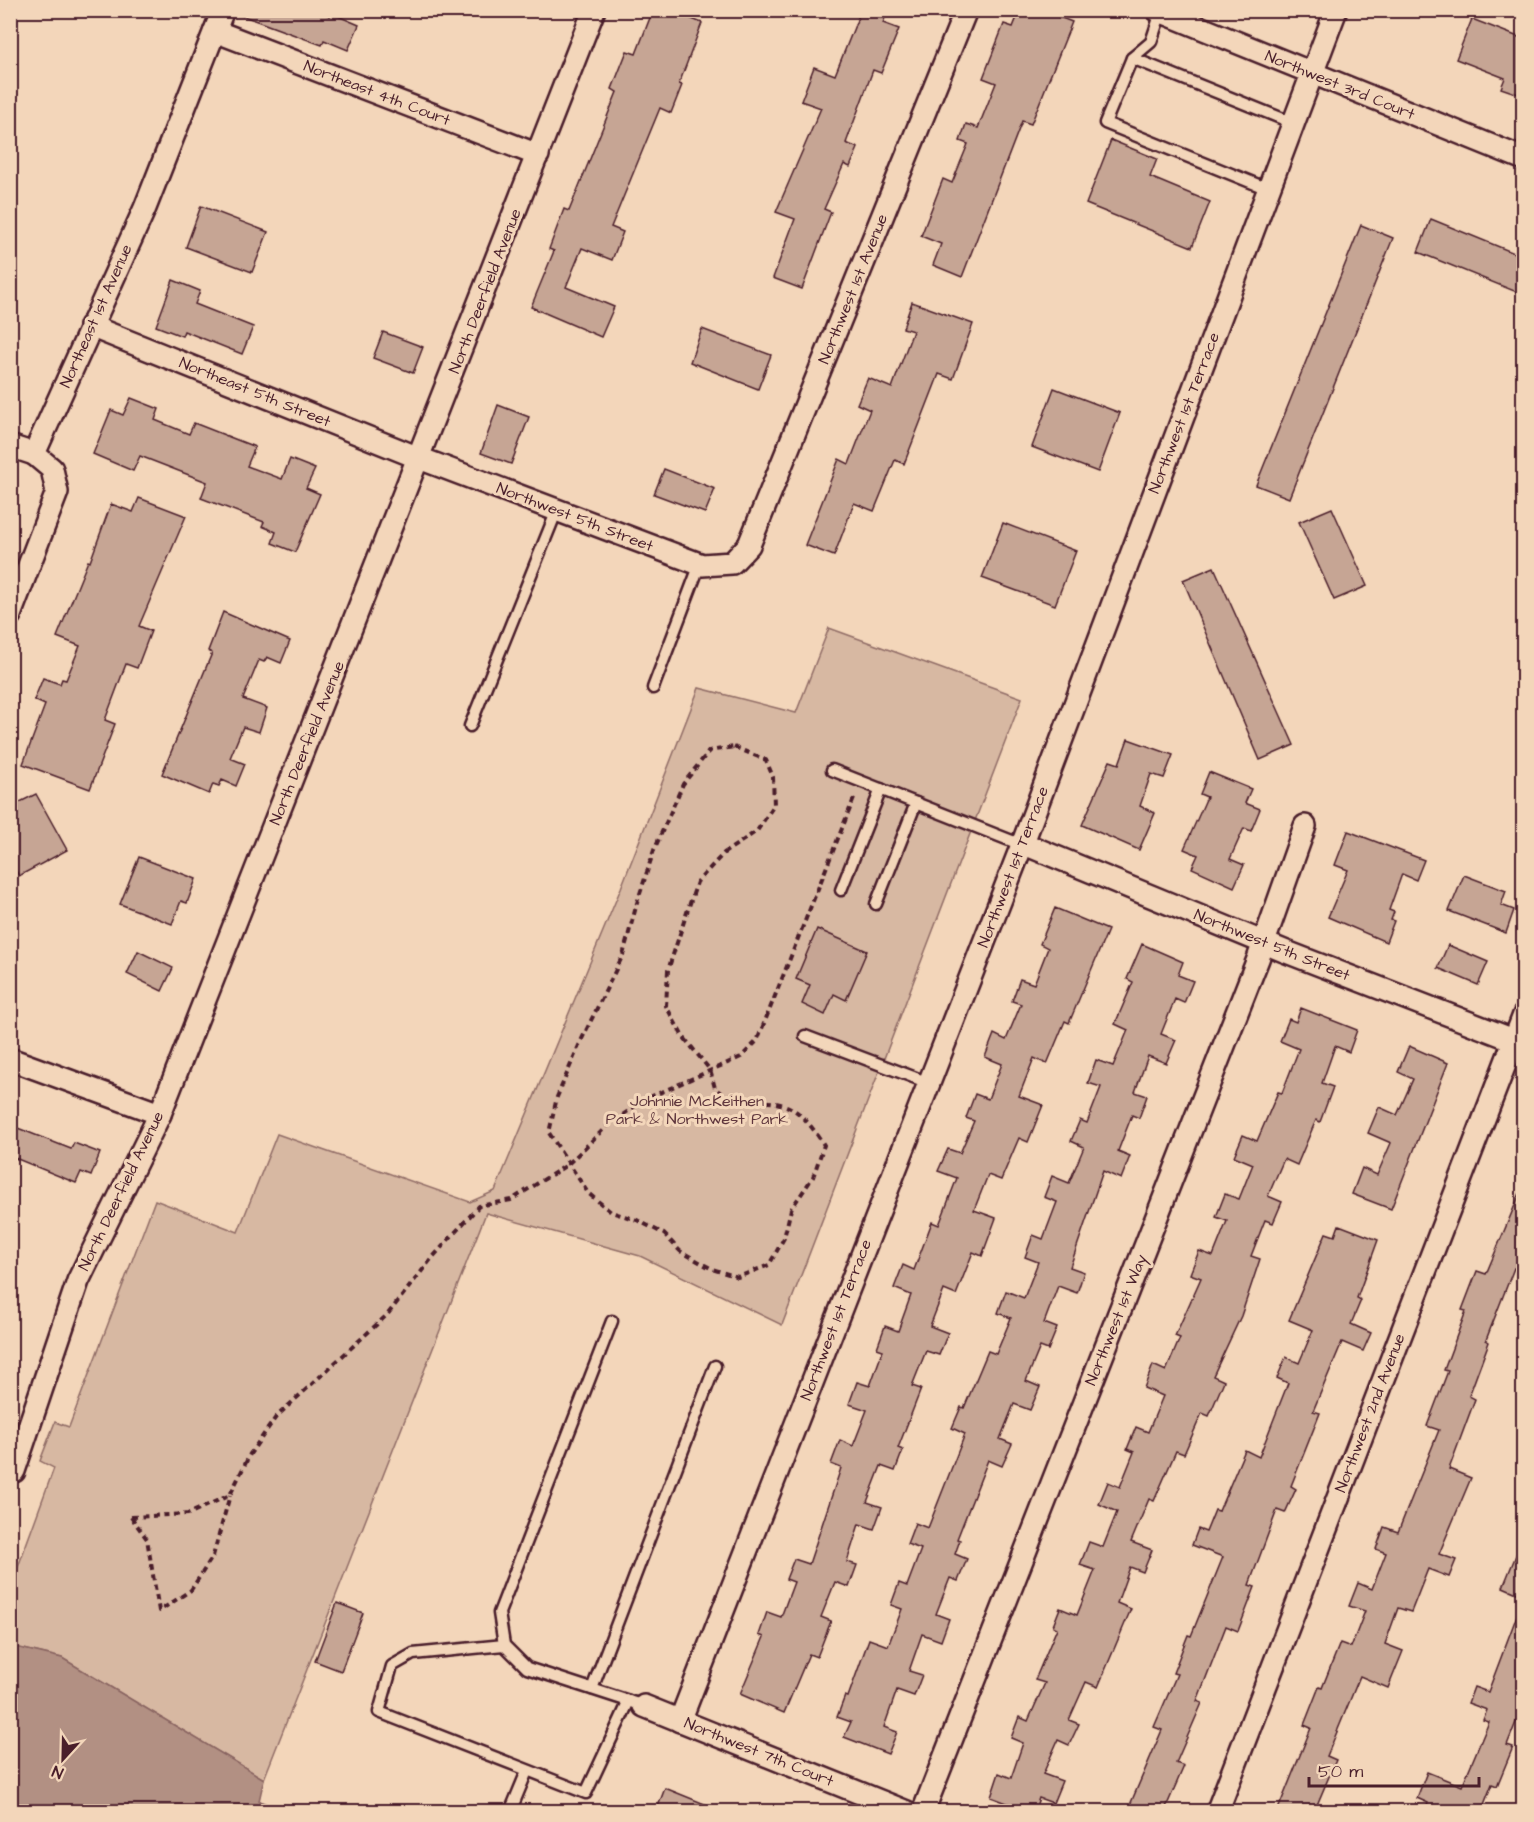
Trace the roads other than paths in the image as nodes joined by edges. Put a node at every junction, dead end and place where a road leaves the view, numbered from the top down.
1 (223, 10) edge
2 (594, 10) edge
3 (966, 10) edge
4 (1336, 10) edge
5 (1159, 11) edge
6 (215, 31) junction
7 (1132, 58) junction
8 (1311, 73) junction
9 (1293, 123) junction
10 (538, 155) junction
11 (1524, 159) edge
12 (1268, 189) junction
13 (90, 326) junction
14 (10, 446) edge
15 (34, 454) junction
16 (419, 458) junction
17 (557, 510) junction
18 (732, 563) joint
19 (700, 564) junction
20 (10, 615) edge
21 (653, 688) dead end
22 (470, 726) dead end
23 (832, 770) dead end
24 (881, 789) junction
25 (916, 803) junction
26 (1305, 826) dead end
27 (1022, 844) junction
28 (841, 890) dead end
29 (876, 904) dead end
30 (1264, 943) junction
31 (1524, 1015) edge
32 (805, 1036) dead end
33 (1518, 1042) edge
34 (10, 1059) edge
35 (929, 1083) junction
36 (160, 1113) junction
37 (612, 1321) dead end
38 (715, 1366) dead end
39 (12, 1471) edge
40 (504, 1645) junction
41 (592, 1689) junction
42 (637, 1704) junction
43 (680, 1721) junction
44 (527, 1771) junction
45 (510, 1812) edge
46 (908, 1812) edge
47 (923, 1812) edge
48 (1217, 1812) edge

1 - 6 street, Northeast 1st Avenue
2 - 10 street, North Deerfield Avenue
3 - 18 street, Northwest 1st Avenue
4 - 8 street, Northwest 1st Terrace
5 - 7 lane
5 - 8 street, Northwest 3rd Court
6 - 10 street, Northeast 4th Court
6 - 13 street, Northeast 1st Avenue
7 - 9 lane
7 - 12 lane
8 - 9 street, Northwest 1st Terrace
8 - 11 street, Northwest 3rd Court
9 - 12 street, Northwest 1st Terrace
10 - 16 street, North Deerfield Avenue
12 - 27 street, Northwest 1st Terrace
13 - 15 street, Northeast 1st Avenue
13 - 16 street, Northeast 5th Street
14 - 15 street
15 - 20 street
16 - 17 street, Northwest 5th Street
16 - 36 street, North Deerfield Avenue
17 - 19 street, Northwest 5th Street
17 - 22 lane
18 - 19 street, Northwest 5th Street
19 - 21 lane
23 - 24 lane
24 - 25 lane
24 - 28 lane
25 - 27 lane
25 - 29 lane
26 - 30 street, Northwest 1st Way
27 - 30 street, Northwest 5th Street
27 - 35 street, Northwest 1st Terrace
30 - 33 street, Northwest 5th Street
30 - 47 street, Northwest 1st Way
31 - 33 street, Northwest 2nd Avenue
32 - 35 lane
33 - 48 street, Northwest 2nd Avenue
34 - 36 street
35 - 43 street, Northwest 1st Terrace
36 - 39 street, North Deerfield Avenue
37 - 40 lane
38 - 41 lane
40 - 41 lane
40 - 44 lane
41 - 42 lane
42 - 43 street, Northwest 7th Court
42 - 44 lane
43 - 46 street, Northwest 7th Court
44 - 45 lane

